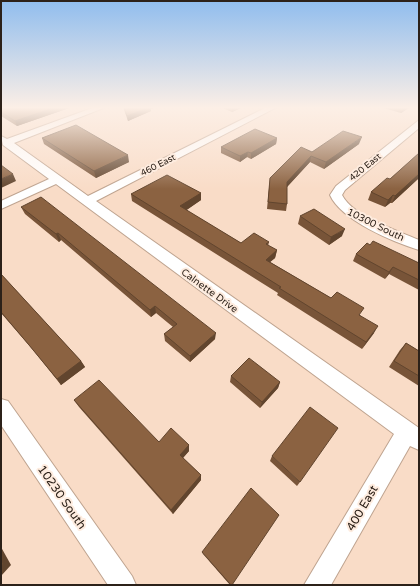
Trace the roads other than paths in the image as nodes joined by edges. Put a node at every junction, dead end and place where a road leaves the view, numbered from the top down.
1 (22, 134) edge
2 (219, 134) edge
3 (405, 134) edge
4 (3, 141) edge
5 (57, 179) junction
6 (336, 200) joint
7 (87, 202) junction
8 (1, 205) edge
9 (419, 246) edge
10 (1, 408) edge
11 (413, 435) edge
12 (123, 585) edge
13 (317, 585) edge

1 - 4 street
2 - 7 street, 460 East
3 - 6 street, 420 East
4 - 5 street, Calnette Drive
5 - 7 street, Calnette Drive
5 - 8 street
6 - 9 street, 10300 South
7 - 11 street, Calnette Drive
10 - 12 street, 10230 South
11 - 13 street, 400 East

